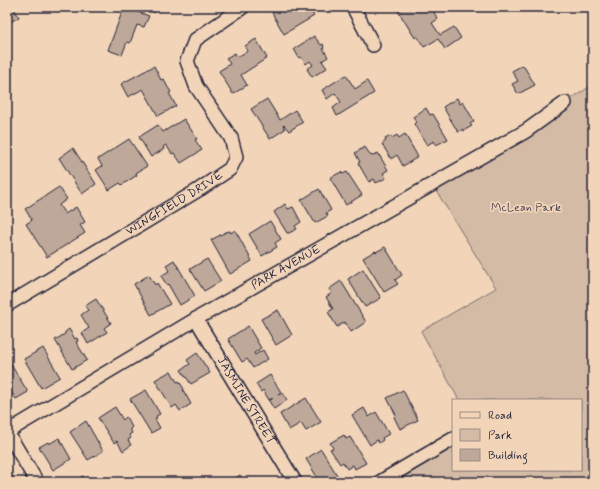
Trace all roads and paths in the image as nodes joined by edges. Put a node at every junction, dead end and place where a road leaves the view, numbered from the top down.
1 (243, 7) edge
2 (353, 7) edge
3 (373, 45) dead end
4 (565, 103) dead end
5 (7, 305) edge
6 (196, 319) junction
7 (7, 432) edge
8 (452, 440) edge
9 (37, 482) edge
10 (295, 482) edge
11 (380, 482) edge

1 - 5 street, WINGFIELD DRIVE
2 - 3 street
4 - 6 street, PARK AVENUE
6 - 7 street, PARK AVENUE
6 - 10 street, JASMINE STREET
7 - 9 street
8 - 11 street

